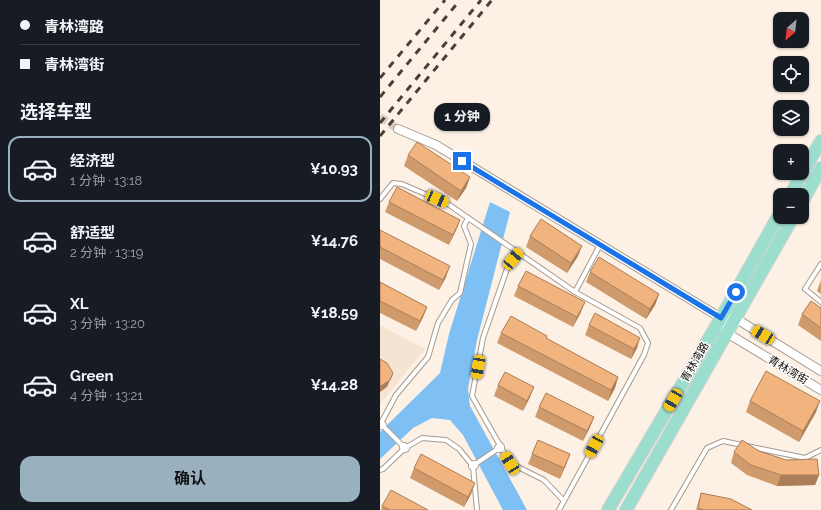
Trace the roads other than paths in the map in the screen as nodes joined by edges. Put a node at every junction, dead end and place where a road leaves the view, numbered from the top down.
1 (398, 129) tunnel mouth
2 (821, 141) edge
3 (821, 168) edge
4 (794, 188) edge
5 (809, 189) edge
6 (380, 199) edge
7 (468, 218) junction
8 (774, 224) edge
9 (789, 224) edge
10 (601, 244) junction
11 (518, 253) junction
12 (821, 264) edge
13 (575, 292) junction
14 (821, 302) edge
15 (721, 318) junction
16 (735, 318) junction
17 (727, 333) junction
18 (821, 371) edge
19 (821, 390) edge
20 (381, 425) edge
21 (404, 447) junction
22 (499, 447) junction
23 (821, 450) edge
24 (474, 465) junction
25 (380, 470) edge
26 (564, 501) junction
27 (477, 510) edge
28 (559, 510) edge
29 (608, 510) edge
30 (626, 510) edge
31 (671, 510) edge

1 - 10 street
2 - 4 main road
3 - 5 main road
6 - 7 lane
7 - 11 lane
7 - 20 lane
8 - 15 main road, 青林湾路
9 - 16 main road, 青林湾路
10 - 13 lane
10 - 15 street
11 - 13 lane
11 - 22 lane
12 - 14 lane
13 - 26 lane
15 - 16 street
15 - 17 street
15 - 29 main road, 青林湾路
16 - 17 main road, 青林湾路
16 - 18 street, 青林湾街
17 - 19 street, 青林湾街
17 - 30 main road, 青林湾路
20 - 21 lane
21 - 24 lane
21 - 25 lane
22 - 24 lane
22 - 26 lane
23 - 31 lane
24 - 27 lane
26 - 28 lane

